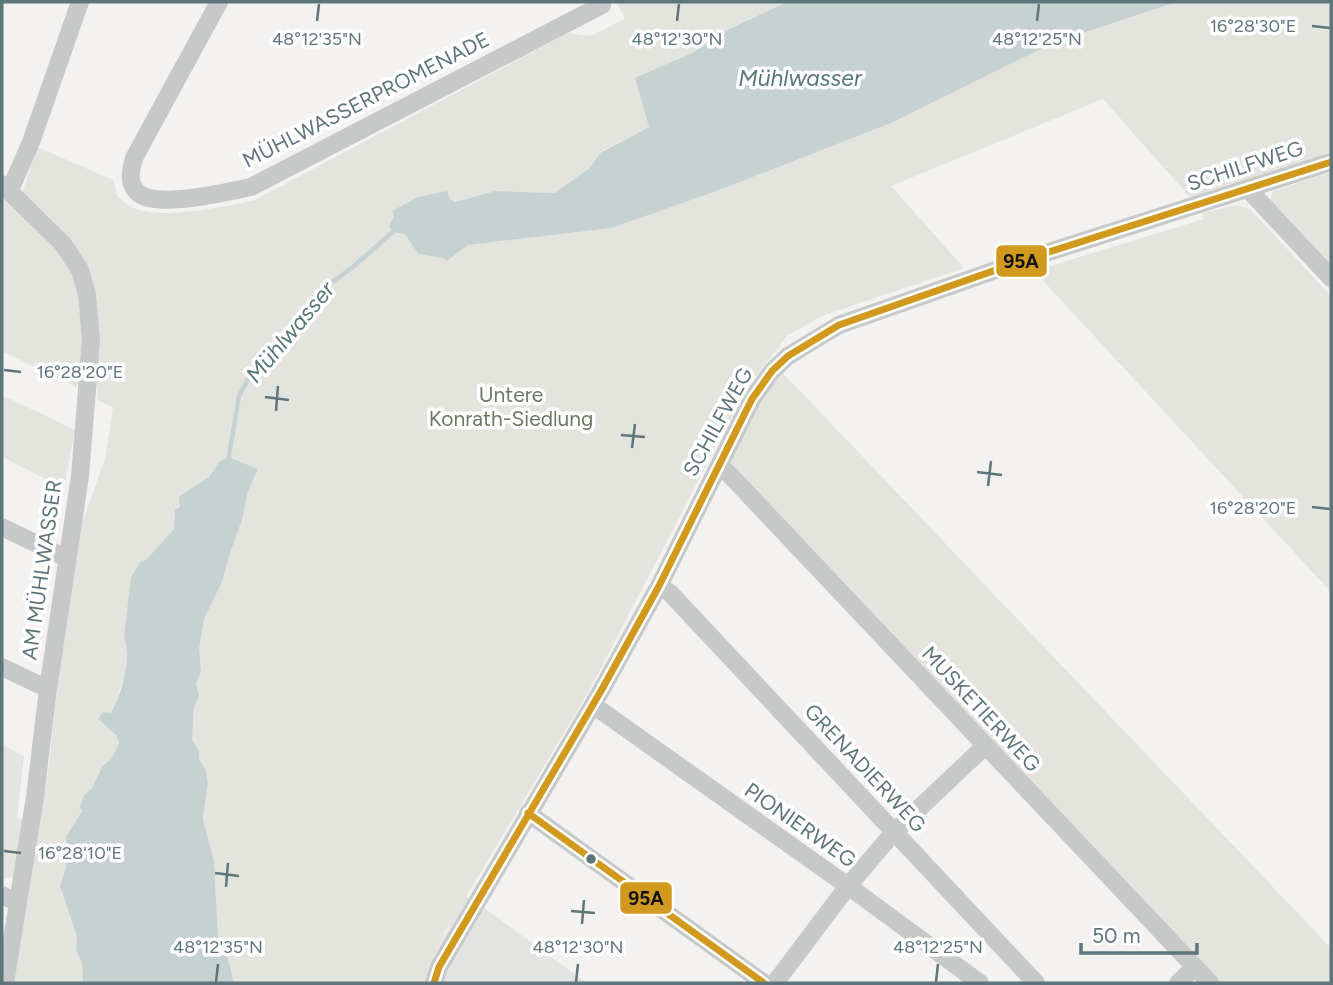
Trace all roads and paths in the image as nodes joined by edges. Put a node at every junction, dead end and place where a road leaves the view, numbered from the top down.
1 (80, 2) edge
2 (219, 2) edge
3 (602, 5) dead end
4 (1331, 162) edge
5 (6, 187) edge
6 (1248, 188) junction
7 (1331, 278) edge
8 (719, 466) junction
9 (2, 527) edge
10 (66, 558) junction
11 (659, 586) junction
12 (2, 667) edge
13 (48, 689) junction
14 (593, 705) junction
15 (985, 746) junction
16 (528, 813) junction
17 (894, 832) junction
18 (848, 886) junction
19 (10, 899) edge
20 (1195, 967) junction
21 (5, 983) edge
22 (434, 983) edge
23 (764, 983) edge
24 (775, 983) edge
25 (980, 983) edge
26 (1036, 983) edge
27 (1178, 983) edge
28 (1210, 983) edge

1 - 5 street
2 - 3 street, MÜHLWASSERPROMENADE
4 - 6 street, SCHILFWEG
5 - 10 street, AM MÜHLWASSER
6 - 7 street
6 - 8 street, SCHILFWEG
8 - 11 street, SCHILFWEG
8 - 15 street, MUSKETIERWEG
9 - 10 street
10 - 13 street, AM MÜHLWASSER
11 - 14 street, SCHILFWEG
11 - 17 street, GRENADIERWEG
12 - 13 street
13 - 19 street, AM MÜHLWASSER
14 - 16 street, SCHILFWEG
14 - 18 street, PIONIERWEG
15 - 17 street
15 - 20 street, MUSKETIERWEG
16 - 22 street, SCHILFWEG
16 - 23 street
17 - 18 street
17 - 26 street, GRENADIERWEG
18 - 24 street
18 - 25 street, PIONIERWEG
19 - 21 street, AM MÜHLWASSER
20 - 27 street
20 - 28 street, MUSKETIERWEG

